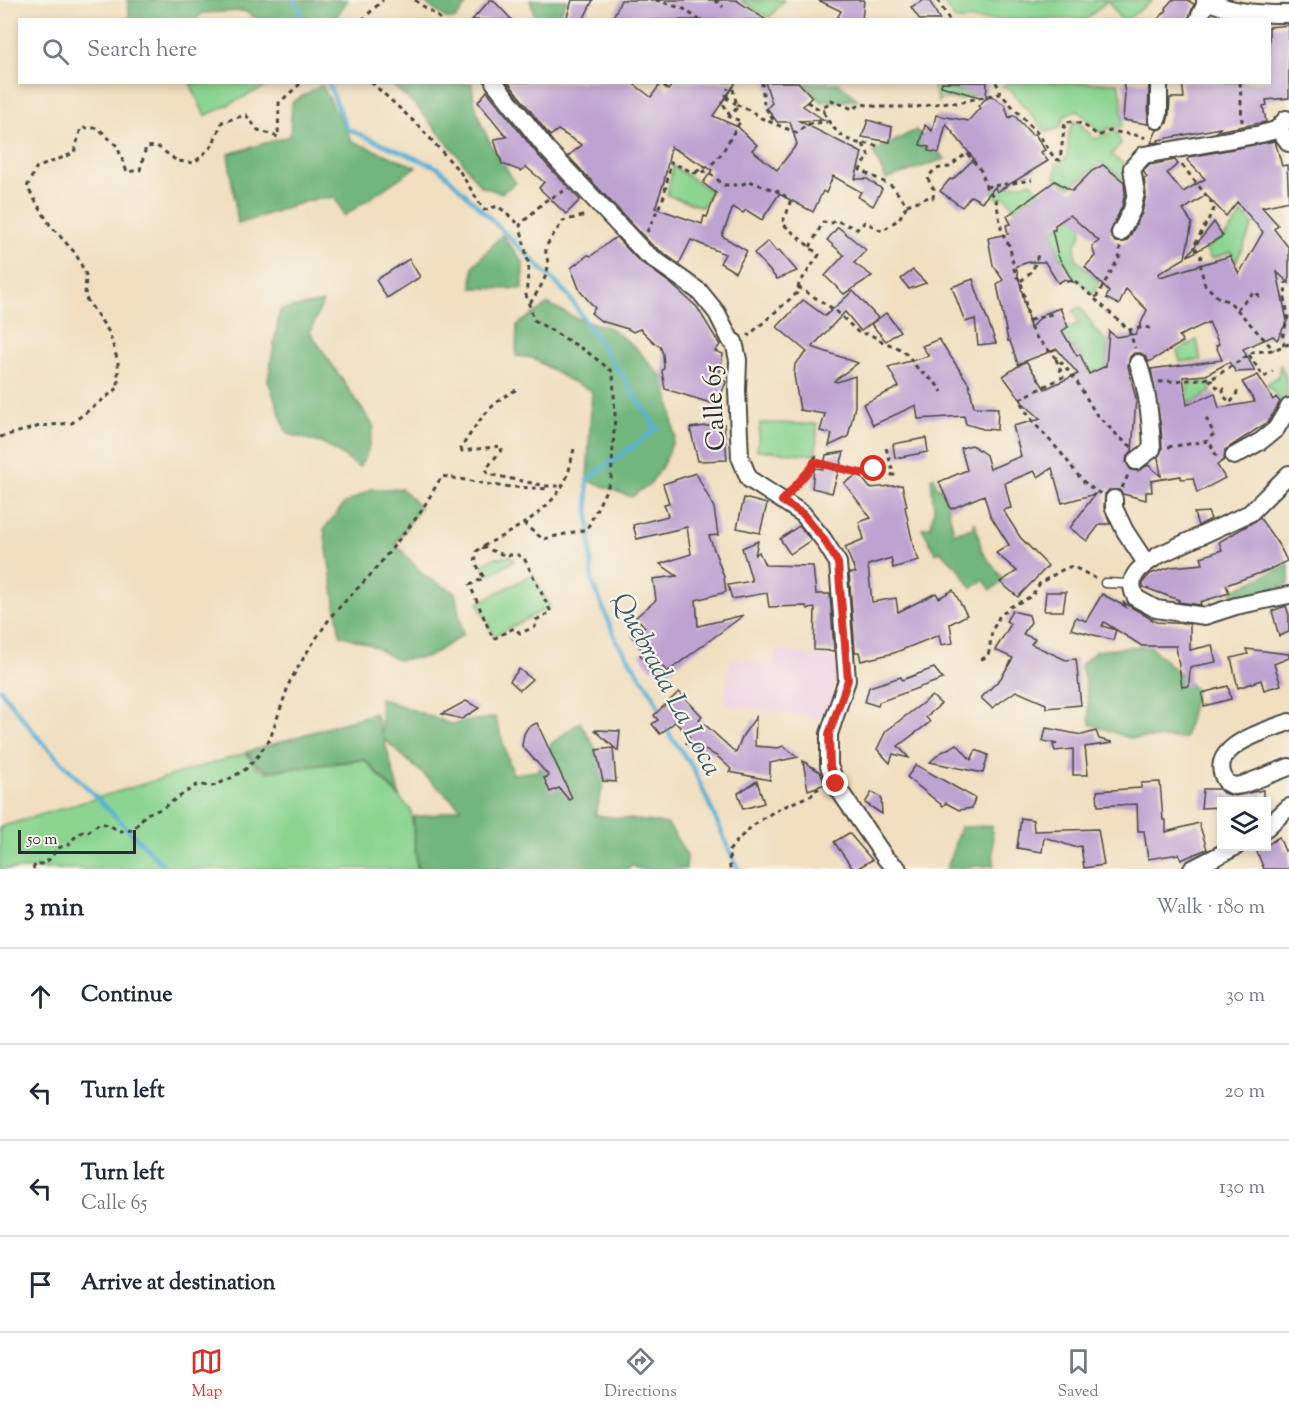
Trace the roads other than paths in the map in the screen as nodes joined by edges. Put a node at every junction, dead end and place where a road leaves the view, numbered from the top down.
1 (1206, 1) edge
2 (1289, 14) edge
3 (1199, 18) edge
4 (496, 84) edge
5 (1159, 84) edge
6 (1156, 120) dead end
7 (1285, 120) edge
8 (1289, 143) edge
9 (1120, 233) dead end
10 (1138, 363) dead end
11 (1289, 407) edge
12 (1234, 456) road end
13 (1140, 458) road end
14 (1289, 474) edge
15 (1114, 501) road end
16 (1146, 564) junction
17 (1105, 583) road end
18 (1131, 584) junction
19 (1289, 595) edge
20 (1289, 722) edge
21 (1289, 767) edge
22 (1289, 807) edge
23 (1271, 823) edge
24 (1227, 851) edge
25 (898, 869) edge
26 (1192, 869) edge

1 - 2 street
1 - 3 street
4 - 25 street, Calle 65
5 - 6 street
7 - 8 street
7 - 9 street
10 - 13 street
11 - 12 street
14 - 16 street
15 - 16 street
16 - 18 street
17 - 18 lane
18 - 19 street
20 - 21 street
22 - 23 street
24 - 26 street

